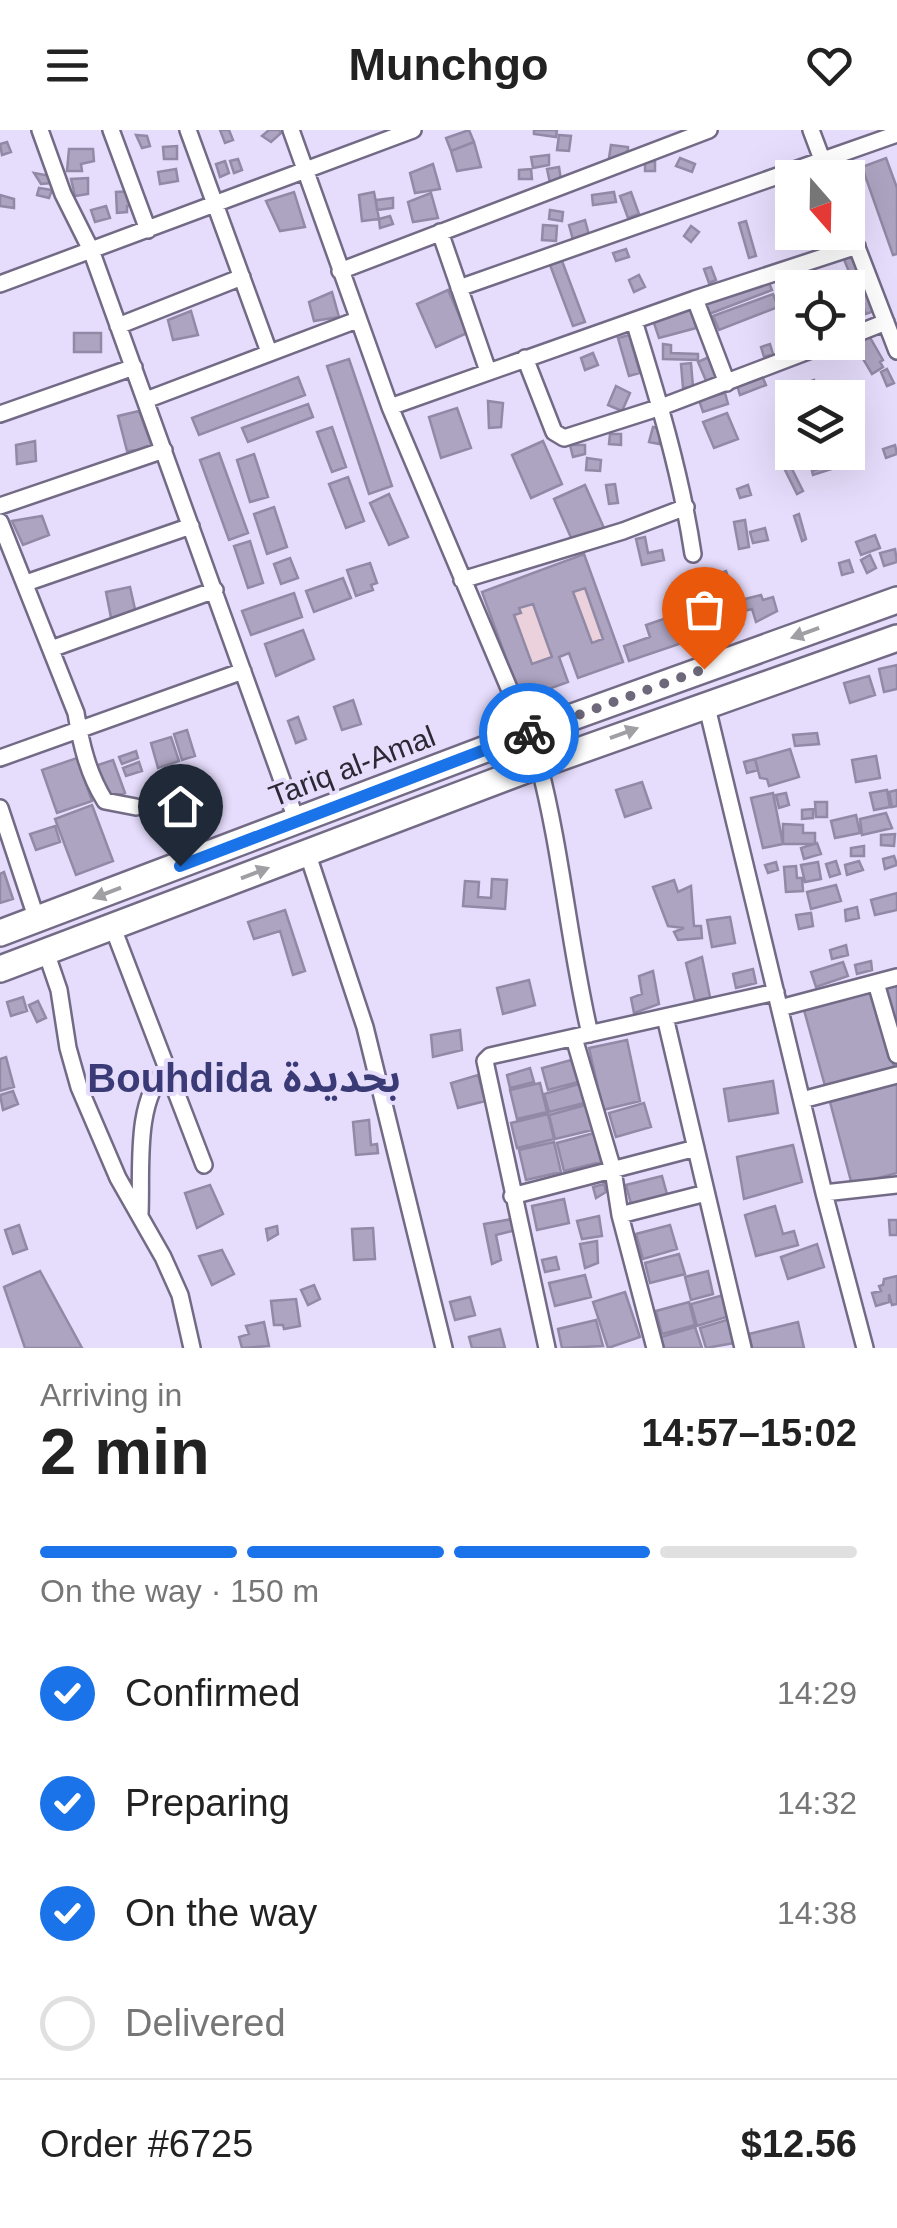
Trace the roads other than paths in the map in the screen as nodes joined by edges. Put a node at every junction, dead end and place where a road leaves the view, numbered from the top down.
1 (40, 130) edge
2 (111, 130) edge
3 (188, 130) edge
4 (291, 130) edge
5 (413, 130) edge
6 (708, 130) edge
7 (811, 130) edge
8 (391, 134) edge
9 (897, 134) edge
10 (822, 160) joint
11 (306, 172) junction
12 (775, 177) edge
13 (215, 204) junction
14 (148, 230) junction
15 (440, 232) junction
16 (91, 250) junction
17 (844, 250) edge
18 (858, 250) edge
19 (340, 271) junction
20 (242, 278) junction
21 (0, 282) edge
22 (459, 288) junction
23 (695, 299) junction
24 (357, 320) junction
25 (634, 321) junction
26 (886, 322) junction
27 (118, 326) junction
28 (865, 330) edge
29 (897, 351) edge
30 (269, 352) junction
31 (525, 358) junction
32 (785, 360) edge
33 (134, 367) junction
34 (488, 371) junction
35 (727, 382) junction
36 (146, 400) junction
37 (390, 407) junction
38 (661, 407) junction
39 (0, 414) edge
40 (164, 450) junction
41 (0, 506) edge
42 (686, 507) junction
43 (0, 522) edge
44 (191, 526) junction
45 (693, 554) dead end
46 (462, 580) junction
47 (26, 582) junction
48 (215, 590) junction
49 (897, 600) edge
50 (897, 638) edge
51 (52, 649) junction
52 (244, 671) junction
53 (706, 703) junction
54 (76, 728) junction
55 (528, 733) junction
56 (0, 758) edge
57 (539, 764) junction
58 (136, 807) dead end
59 (0, 808) edge
60 (297, 822) junction
61 (308, 852) junction
62 (37, 920) junction
63 (113, 928) junction
64 (0, 933) edge
65 (46, 952) junction
66 (0, 969) edge
67 (897, 977) edge
68 (876, 983) junction
69 (778, 1000) junction
70 (666, 1017) junction
71 (582, 1036) junction
72 (897, 1055) edge
73 (166, 1070) junction
74 (897, 1075) edge
75 (802, 1100) junction
76 (696, 1148) junction
77 (204, 1164) dead end
78 (613, 1170) junction
79 (897, 1185) edge
80 (706, 1193) junction
81 (824, 1193) junction
82 (512, 1196) junction
83 (140, 1215) junction
84 (620, 1215) junction
85 (192, 1348) edge
86 (444, 1348) edge
87 (548, 1348) edge
88 (655, 1348) edge
89 (742, 1348) edge
90 (866, 1348) edge

1 - 16 street
2 - 14 street
3 - 13 street
4 - 11 street
5 - 8 street
6 - 15 street
7 - 10 street
8 - 11 street
9 - 10 street
11 - 13 street
11 - 19 street
12 - 22 street
13 - 14 street
13 - 20 street
14 - 16 street
15 - 19 street
15 - 22 street
16 - 21 street
16 - 27 street
17 - 23 street
18 - 26 street
19 - 24 street
20 - 27 street
20 - 30 street
22 - 34 street
23 - 25 street
23 - 35 street
24 - 30 street
24 - 37 street
25 - 31 street
25 - 38 street
26 - 28 street
26 - 29 street
27 - 33 street
30 - 36 street
31 - 34 street
31 - 38 street
32 - 35 street
33 - 36 street
33 - 39 street
34 - 37 street
35 - 38 street
36 - 40 street
37 - 46 street
38 - 42 street
40 - 41 street
40 - 44 street
42 - 45 street
42 - 46 street
43 - 47 street
44 - 47 street
44 - 48 street
46 - 55 street
47 - 51 street
48 - 51 street
48 - 52 street
49 -> 55 highway, Tariq al-Amal
50 - 53 highway
51 - 54 street
52 - 54 street
52 - 60 street
57 -> 53 highway
53 - 69 street
54 - 56 street
54 - 58 street
55 - 60 highway, Tariq al-Amal
57 - 61 highway
57 - 71 street
59 - 62 street
60 -> 62 highway, Tariq al-Amal
63 -> 61 highway
61 - 86 street
62 - 64 highway, Tariq al-Amal
63 - 65 highway
63 - 73 street
65 - 66 highway
65 - 83 street
67 - 68 street
68 - 69 street
68 - 72 street
69 - 70 street
69 - 75 street
70 - 71 street
70 - 76 street
71 - 78 street
71 - 82 street
73 - 77 street
73 - 83 street
74 - 75 street
75 - 81 street
76 - 78 street
76 - 80 street
78 - 82 street
78 - 84 street
79 - 81 street
80 - 84 street
80 - 89 street
81 - 90 street
82 - 87 street
83 - 85 street
84 - 88 street

